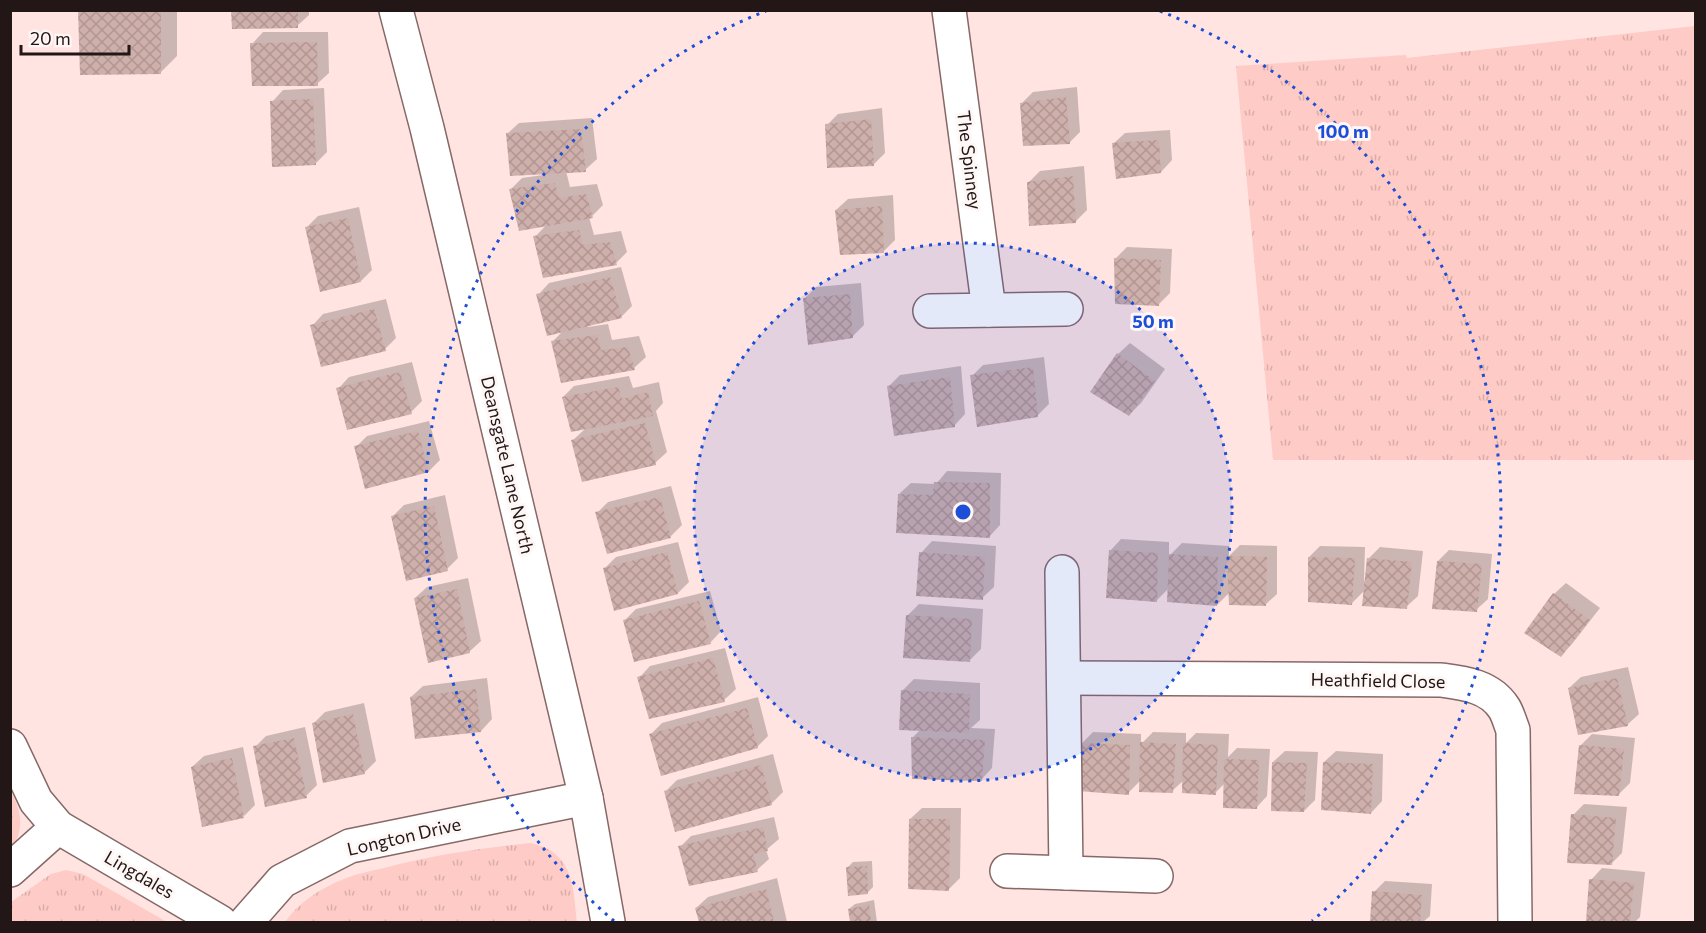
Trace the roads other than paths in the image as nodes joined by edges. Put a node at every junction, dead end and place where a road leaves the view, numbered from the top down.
1 (396, 10) edge
2 (949, 10) edge
3 (1066, 309) dead end
4 (989, 310) junction
5 (930, 311) dead end
6 (1062, 572) dead end
7 (1064, 678) junction
8 (10, 746) edge
9 (586, 798) junction
10 (58, 827) junction
11 (10, 870) edge
12 (1007, 871) dead end
13 (1066, 873) junction
14 (1156, 876) dead end
15 (220, 922) edge
16 (246, 922) edge
17 (608, 922) edge
18 (1515, 922) edge

1 - 9 street, Deansgate Lane North
2 - 4 street, The Spinney
3 - 4 street
4 - 5 street
6 - 7 street
7 - 13 street
7 - 18 street, Heathfield Close
8 - 10 street, Lingdales
9 - 16 street, Longton Drive
9 - 17 street, Deansgate Lane North
10 - 11 street
10 - 15 street, Lingdales
12 - 13 street
13 - 14 street

